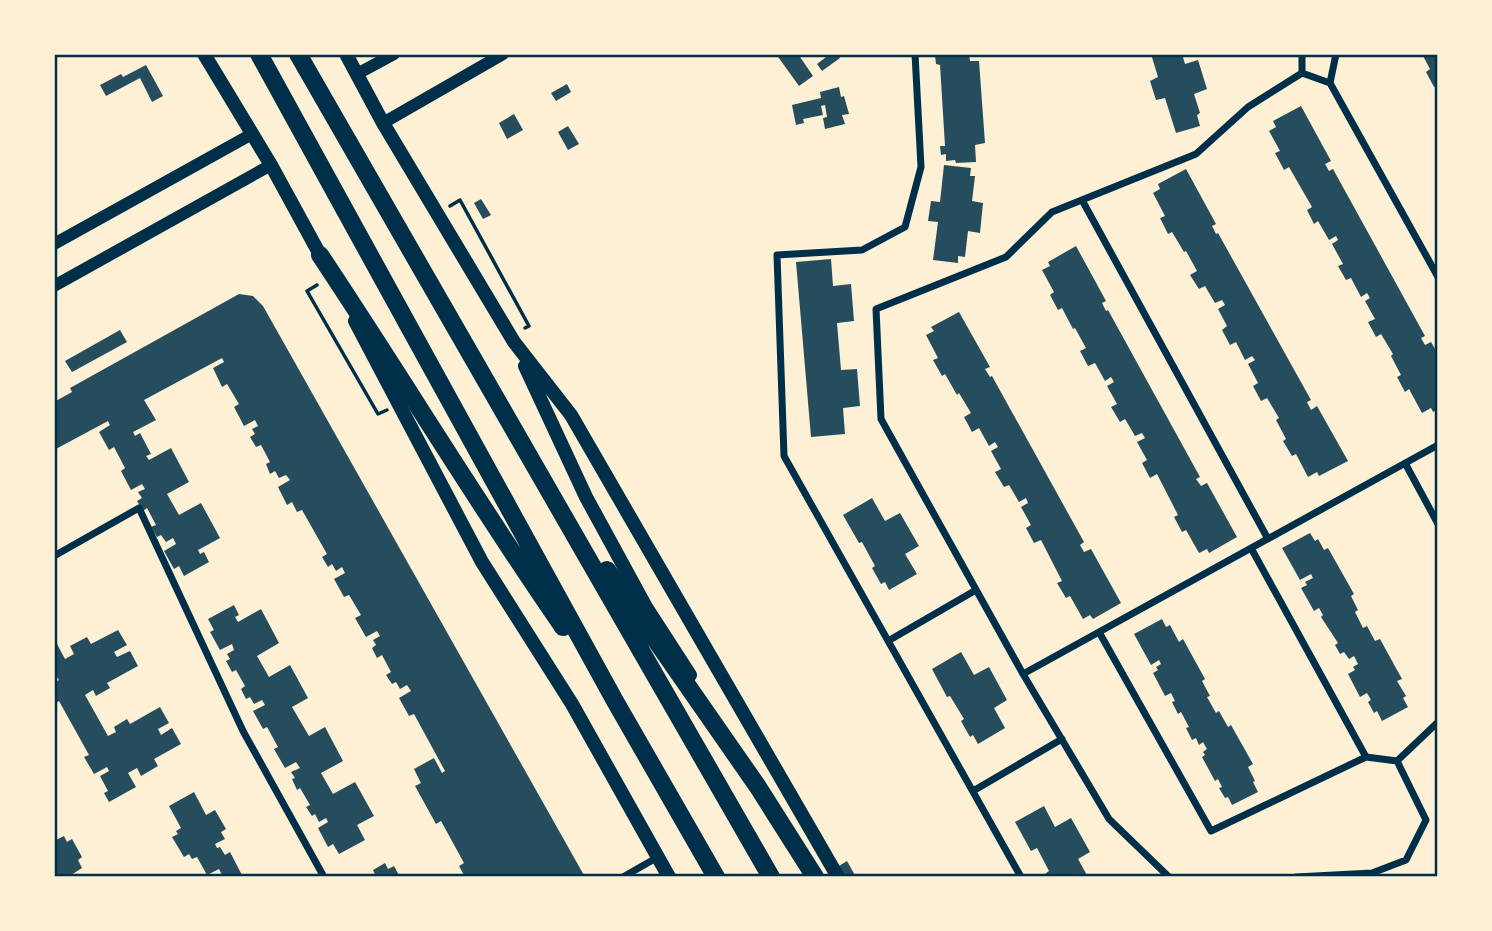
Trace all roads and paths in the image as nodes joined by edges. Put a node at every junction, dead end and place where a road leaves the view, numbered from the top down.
1 (204, 54) edge
2 (259, 54) edge
3 (298, 54) edge
4 (346, 54) edge
5 (394, 54) edge
6 (503, 54) edge
7 (915, 54) edge
8 (1302, 54) edge
9 (1336, 54) edge
10 (1302, 73) junction
11 (357, 74) junction
12 (1330, 83) junction
13 (383, 123) junction
14 (252, 134) junction
15 (271, 164) junction
16 (460, 200) dead end
17 (1082, 200) junction
18 (54, 244) edge
19 (320, 255) junction
20 (1438, 277) edge
21 (54, 286) edge
22 (307, 291) dead end
23 (529, 326) dead end
24 (514, 342) junction
25 (378, 414) dead end
26 (1438, 445) edge
27 (1405, 463) junction
28 (541, 474) junction
29 (1438, 524) edge
30 (1268, 539) junction
31 (1251, 548) junction
32 (54, 556) edge
33 (976, 590) junction
34 (1099, 632) junction
35 (888, 641) junction
36 (1023, 674) junction
37 (615, 701) junction
38 (1438, 722) edge
39 (1062, 739) junction
40 (1366, 757) junction
41 (1397, 761) junction
42 (758, 787) junction
43 (973, 791) junction
44 (659, 857) junction
45 (324, 877) edge
46 (623, 877) edge
47 (669, 877) edge
48 (716, 877) edge
49 (771, 877) edge
50 (815, 877) edge
51 (838, 877) edge
52 (1021, 877) edge
53 (1169, 877) edge
54 (1296, 877) edge

1 - 14 main road
2 - 37 highway
3 - 28 highway
4 - 11 main road
5 - 11 street
6 - 13 street
7 - 35 street
8 - 10 street
9 - 12 street
10 - 12 street
10 - 17 street
11 - 13 main road
12 - 20 street
13 - 24 main road
14 - 15 main road
14 - 18 street
15 - 19 main road
15 - 21 street
16 - 23 path
17 - 30 street
17 - 33 street
19 - 37 highway
19 - 44 main road
22 - 25 path
24 - 42 main road
24 - 51 main road
26 - 27 street
27 - 29 street
27 - 30 street
28 - 42 highway
28 - 49 highway
30 - 31 street
31 - 34 street
31 - 40 street
32 - 45 street
33 - 35 street
33 - 36 street
34 - 36 street
34 - 40 street
35 - 43 street
36 - 39 street
37 - 48 highway
38 - 41 street
39 - 43 street
39 - 53 street
40 - 41 street
41 - 54 street
42 - 50 highway
43 - 52 street
44 - 46 street
44 - 47 main road

